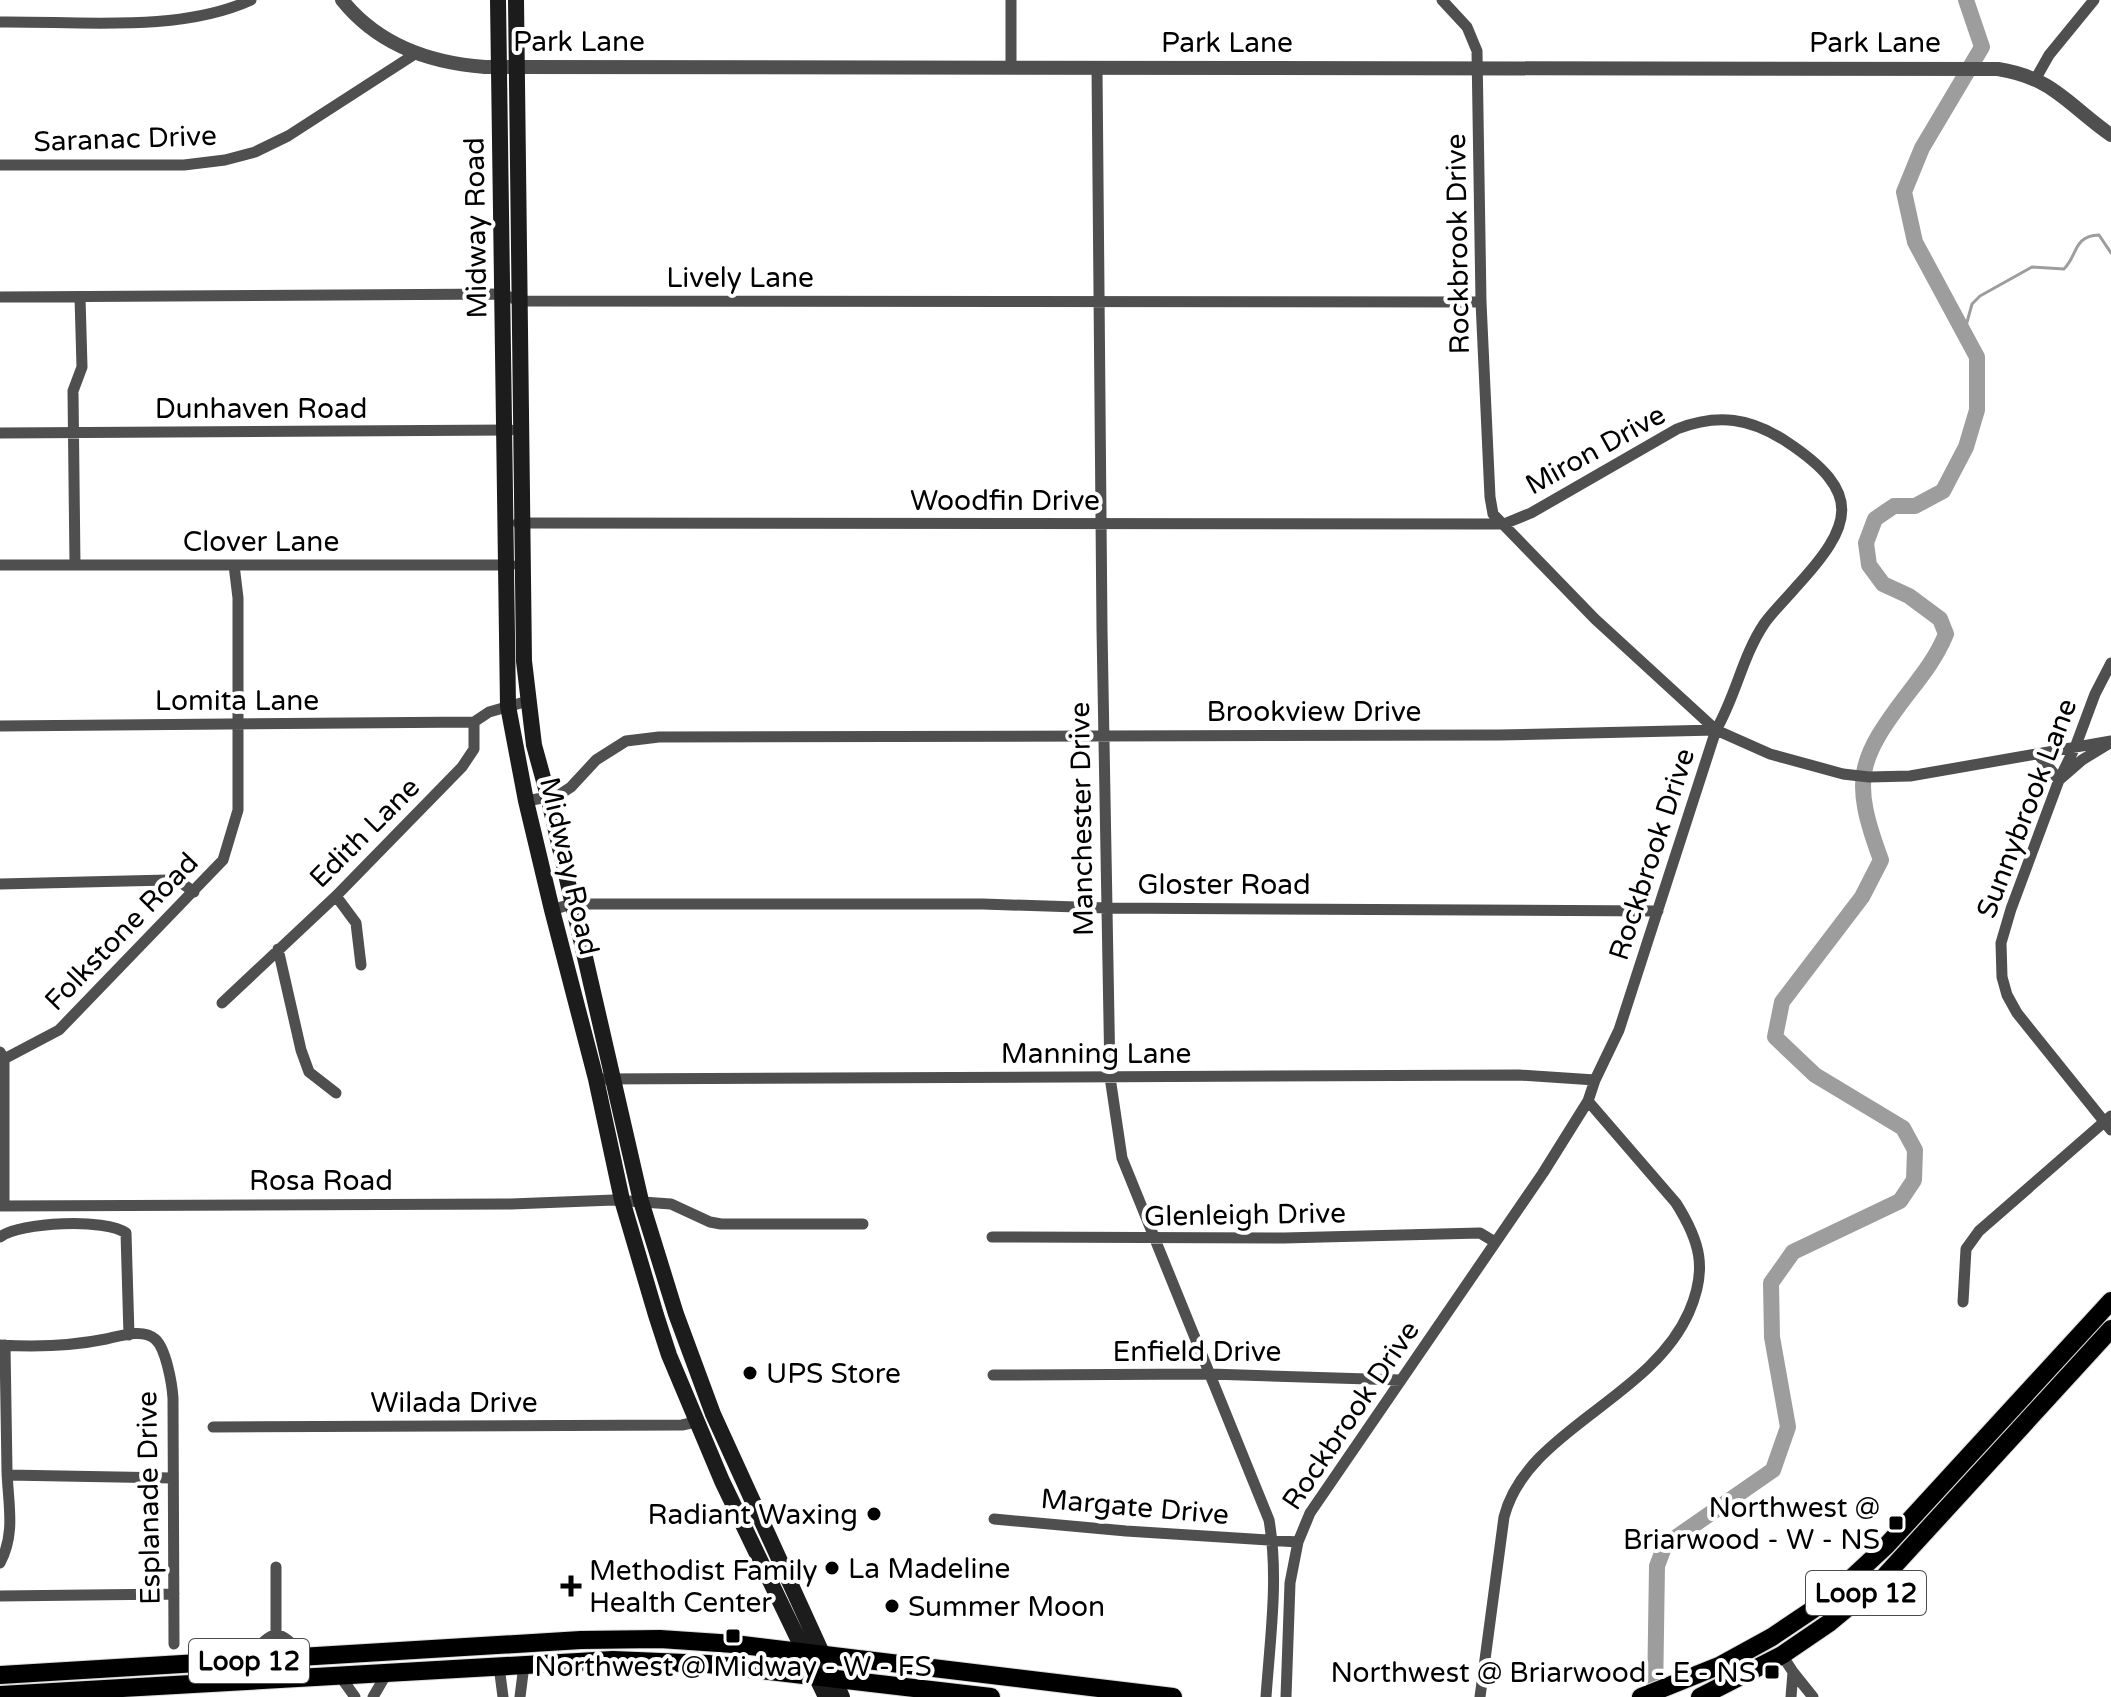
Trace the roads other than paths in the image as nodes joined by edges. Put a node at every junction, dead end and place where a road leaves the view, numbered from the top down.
1 (251, 0) edge
2 (342, 0) edge
3 (498, 0) edge
4 (516, 0) edge
5 (1011, 0) edge
6 (1442, 0) edge
7 (2094, 0) edge
8 (0, 22) edge
9 (415, 54) junction
10 (499, 67) junction
11 (517, 67) junction
12 (1011, 68) junction
13 (1097, 68) junction
14 (1478, 69) junction
15 (2036, 78) junction
16 (2111, 135) edge
17 (0, 165) edge
18 (502, 294) junction
19 (0, 297) edge
20 (80, 297) junction
21 (520, 301) junction
22 (1100, 302) junction
23 (1481, 302) junction
24 (503, 430) junction
25 (522, 430) junction
26 (0, 433) edge
27 (72, 434) junction
28 (513, 523) junction
29 (1102, 524) junction
30 (1504, 524) junction
31 (0, 565) edge
32 (75, 565) junction
33 (234, 565) junction
34 (514, 565) junction
35 (2111, 663) edge
36 (528, 701) junction
37 (508, 706) junction
38 (474, 722) junction
39 (238, 725) junction
40 (0, 726) edge
41 (1716, 730) junction
42 (1104, 735) junction
43 (2111, 742) edge
44 (2076, 745) junction
45 (2038, 754) junction
46 (2059, 780) junction
47 (548, 796) junction
48 (526, 801) junction
49 (0, 884) edge
50 (194, 892) junction
51 (336, 896) junction
52 (571, 904) junction
53 (1107, 908) junction
54 (552, 910) junction
55 (1658, 911) junction
56 (278, 949) junction
57 (361, 965) dead end
58 (222, 1003) dead end
59 (2, 1055) edge
60 (614, 1077) junction
61 (1110, 1077) junction
62 (596, 1079) junction
63 (1595, 1080) junction
64 (336, 1093) dead end
65 (1588, 1101) junction
66 (2109, 1123) edge
67 (622, 1200) junction
68 (641, 1201) junction
69 (2, 1206) edge
70 (863, 1224) dead end
71 (0, 1237) edge
72 (992, 1237) dead end
73 (1155, 1239) junction
74 (1495, 1242) junction
75 (2111, 1301) edge
76 (1963, 1302) dead end
77 (2111, 1329) edge
78 (129, 1335) junction
79 (2, 1345) edge
80 (1210, 1374) junction
81 (993, 1375) dead end
82 (1401, 1380) junction
83 (713, 1414) junction
84 (696, 1422) junction
85 (213, 1427) dead end
86 (1975, 1449) junction
87 (1990, 1463) junction
88 (7, 1475) junction
89 (172, 1478) junction
90 (758, 1513) junction
91 (994, 1519) dead end
92 (740, 1521) junction
93 (1272, 1540) junction
94 (1298, 1542) junction
95 (0, 1563) edge
96 (276, 1567) dead end
97 (174, 1594) junction
98 (0, 1596) edge
99 (276, 1634) junction
100 (1772, 1637) junction
101 (609, 1639) junction
102 (174, 1644) dead end
103 (499, 1646) junction
104 (806, 1653) junction
105 (1782, 1655) junction
106 (825, 1656) junction
107 (305, 1658) junction
108 (246, 1661) junction
109 (548, 1663) junction
110 (524, 1665) junction
111 (499, 1666) junction
112 (1793, 1672) junction
113 (387, 1673) junction
114 (0, 1675) edge
115 (340, 1676) junction
116 (825, 1677) junction
117 (879, 1683) junction
118 (135, 1692) edge
119 (155, 1692) edge
120 (0, 1695) edge
121 (355, 1697) edge
122 (373, 1697) edge
123 (503, 1697) edge
124 (520, 1697) edge
125 (826, 1697) edge
126 (842, 1697) edge
127 (857, 1697) edge
128 (991, 1697) edge
129 (1173, 1697) edge
130 (1266, 1697) edge
131 (1286, 1697) edge
132 (1480, 1697) edge
133 (1641, 1697) edge
134 (1700, 1697) edge
135 (1791, 1697) edge
136 (1813, 1697) edge

1 - 8 street
2 - 9 street, Park Lane
3 - 10 main road, Midway Road
4 - 11 main road, Midway Road
5 - 12 street
6 - 14 street, Rockbrook Drive
7 - 15 street
9 - 10 street, Park Lane
9 - 17 street, Saranac Drive
10 - 11 street, Park Lane
10 - 18 main road, Midway Road
11 - 12 street, Park Lane
11 - 21 main road, Midway Road
12 - 13 street, Park Lane
13 - 14 street, Park Lane
13 - 22 street, Manchester Drive
14 - 15 street, Park Lane
14 - 23 street, Rockbrook Drive
15 - 16 street, Park Lane
18 - 20 street, Lively Lane
18 - 21 street, Lively Lane
18 - 24 main road, Midway Road
19 - 20 street, Lively Lane
20 - 27 street
21 - 22 street, Lively Lane
21 - 25 main road, Midway Road
22 - 23 street, Lively Lane
22 - 29 street, Manchester Drive
23 - 30 street, Rockbrook Drive
24 - 25 street, Dunhaven Road
24 - 27 street, Dunhaven Road
24 - 28 main road, Midway Road
25 - 28 main road, Midway Road
26 - 27 street, Dunhaven Road
27 - 32 street
28 - 29 street, Woodfin Drive
28 - 34 main road, Midway Road
29 - 30 street, Woodfin Drive
29 - 42 street, Manchester Drive
30 - 41 street, Rockbrook Drive
30 - 41 street, Miron Drive
31 - 32 street, Clover Lane
32 - 33 street, Clover Lane
33 - 34 street, Clover Lane
33 - 39 street, Folkstone Road
34 - 36 main road, Midway Road
34 - 37 main road, Midway Road
35 - 44 street, Sunnybrook Lane
36 - 37 street
36 - 47 main road, Midway Road
37 - 38 street
37 - 48 main road, Midway Road
38 - 39 street, Lomita Lane
38 - 51 street, Edith Lane
39 - 40 street, Lomita Lane
39 - 50 street, Folkstone Road
41 - 42 street, Brookview Drive
41 - 45 street, Brookview Drive
41 - 55 street, Rockbrook Drive
42 - 47 street, Brookview Drive
42 - 53 street, Manchester Drive
43 - 44 street, Brookview Drive
43 - 46 street
44 - 45 street, Brookview Drive
44 - 46 street, Sunnybrook Lane
45 - 46 street
46 - 66 street, Sunnybrook Lane
47 - 48 street, Brookview Drive
47 - 52 main road, Midway Road
48 - 54 main road, Midway Road
49 - 50 street
50 - 59 street, Folkstone Road
51 - 56 street, Edith Lane
51 - 57 street
52 - 53 street, Gloster Road
52 - 54 street, Gloster Road
52 - 60 main road, Midway Road
53 - 55 street, Gloster Road
53 - 61 street, Manchester Drive
54 - 62 main road, Midway Road
55 - 63 street, Rockbrook Drive
56 - 58 street, Edith Lane
56 - 64 street
59 - 69 street, Folkstone Road
60 - 61 street, Manning Lane
60 - 62 street, Manning Lane
60 - 68 main road, Midway Road
61 - 63 street, Manning Lane
61 - 73 street, Manchester Drive
62 - 67 main road, Midway Road
63 - 65 street, Rockbrook Drive
65 - 74 street, Rockbrook Drive
65 - 132 street
66 - 76 street
67 - 68 street, Rosa Road
67 - 69 street, Rosa Road
67 - 84 main road, Midway Road
68 - 70 street, Rosa Road
68 - 83 main road, Midway Road
71 - 78 street
72 - 73 street, Glenleigh Drive
73 - 74 street, Glenleigh Drive
73 - 80 street, Manchester Drive
74 - 82 street, Rockbrook Drive
75 - 86 main road, Loop 12
77 - 87 main road, Loop 12
78 - 79 street
78 - 89 street, Esplanade Drive
79 - 88 street
80 - 81 street, Enfield Drive
80 - 82 street, Enfield Drive
80 - 93 street, Manchester Drive
82 - 94 street, Rockbrook Drive
83 - 84 main road
83 - 90 main road, Midway Road
84 - 85 street, Wilada Drive
84 - 92 main road, Midway Road
86 - 87 main road
86 - 100 main road, Loop 12
87 - 105 main road, Loop 12
88 - 89 street
88 - 95 street
89 - 97 street, Esplanade Drive
90 - 92 main road
90 - 106 main road, Midway Road
91 - 93 street, Margate Drive
92 - 104 main road, Midway Road
93 - 94 street, Rockbrook Drive
93 - 130 street, Rockbrook Drive
94 - 131 street, Rockbrook Drive
96 - 99 street
97 - 98 street
97 - 102 street, Esplanade Drive
99 - 107 street
99 - 108 street
100 - 105 main road
100 - 133 main road, Loop 12
101 - 103 main road, Loop 12
101 - 104 main road, Loop 12
101 - 109 main road
103 - 107 main road, Loop 12
103 - 111 main road
104 - 106 main road, Loop 12
104 - 116 main road, Midway Road
105 - 112 street
105 - 134 main road, Loop 12
106 - 116 main road, Midway Road
106 - 129 main road, Loop 12
107 - 108 main road, Loop 12
108 - 114 main road, Loop 12
109 - 110 main road, Loop 12
109 - 116 main road, Loop 12
110 - 111 main road, Loop 12
110 - 124 street
111 - 113 main road, Loop 12
111 - 123 street
112 - 135 street
112 - 136 street
113 - 115 main road, Loop 12
113 - 122 street
115 - 119 main road, Loop 12
115 - 121 street
116 - 117 main road, Loop 12
116 - 125 main road, Midway Road
116 - 126 main road, Midway Road
117 - 127 main road
117 - 128 main road, Loop 12
118 - 119 main road, Loop 12
118 - 120 main road, Loop 12

